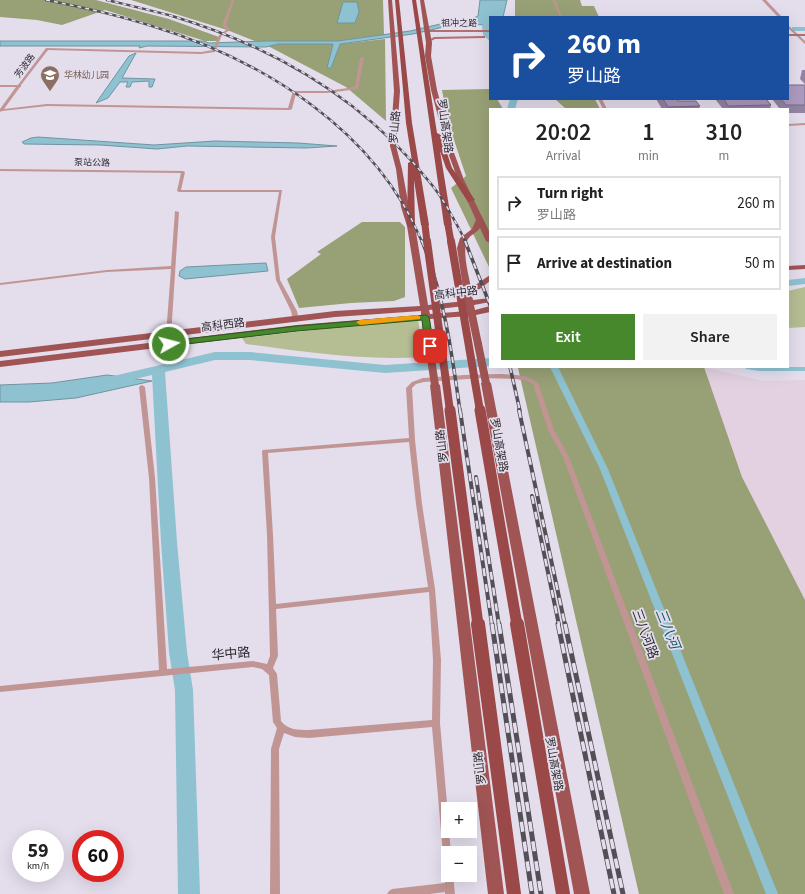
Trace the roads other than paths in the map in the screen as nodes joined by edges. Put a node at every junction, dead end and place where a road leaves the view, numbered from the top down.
1 (233, 0) edge
2 (390, 0) edge
3 (397, 0) edge
4 (414, 0) edge
5 (418, 0) edge
6 (422, 0) edge
7 (554, 0) edge
8 (764, 0) edge
9 (416, 16) junction
10 (561, 16) edge
11 (779, 16) edge
12 (789, 27) edge
13 (427, 28) junction
14 (489, 31) edge
15 (396, 36) junction
16 (789, 36) edge
17 (798, 36) junction
18 (805, 36) edge
19 (489, 37) edge
20 (429, 41) junction
21 (805, 44) edge
22 (362, 58) dead end
23 (0, 86) edge
24 (20, 86) junction
25 (0, 110) edge
26 (409, 123) junction
27 (432, 123) junction
28 (805, 124) edge
29 (789, 125) edge
30 (0, 170) edge
31 (471, 200) junction
32 (177, 212) dead end
33 (480, 220) junction
34 (411, 226) junction
35 (489, 239) edge
36 (805, 261) edge
37 (789, 262) edge
38 (173, 267) junction
39 (805, 267) edge
40 (789, 268) edge
41 (489, 278) edge
42 (0, 284) edge
43 (469, 294) junction
44 (489, 300) edge
45 (469, 303) junction
46 (489, 309) edge
47 (426, 312) junction
48 (472, 313) junction
49 (296, 320) junction
50 (169, 336) junction
51 (0, 354) edge
52 (0, 364) edge
53 (142, 387) dead end
54 (412, 440) junction
55 (432, 589) junction
56 (272, 607) junction
57 (269, 668) junction
58 (163, 673) junction
59 (0, 689) edge
60 (436, 723) junction
61 (281, 729) junction
62 (446, 846) edge
63 (450, 891) edge
64 (275, 894) edge
65 (392, 894) edge
66 (496, 894) edge
67 (514, 894) edge
68 (563, 894) edge
69 (582, 894) edge
70 (729, 894) edge

1 - 24 street, 芳波路
2 - 15 main road, 罗山路
3 - 15 highway
4 - 9 highway, 罗山高架路
5 - 9 highway
6 - 13 main road
7 - 10 street
8 - 11 street
9 - 27 highway, 罗山高架路
12 - 17 street
13 - 14 main road, 祖冲之路
13 - 20 main road
15 - 26 highway
15 - 34 main road, 罗山路
16 - 17 main road
17 - 18 main road
17 - 21 street
19 - 20 main road, 祖冲之路
20 - 31 main road
22 - 25 street
23 - 24 street
24 - 25 street, 芳波路
26 - 34 highway
26 - 67 highway, bridge
27 - 31 highway
27 - 68 highway, 罗山高架路, bridge
28 - 29 street
30 - 49 street, 泵站公路
31 - 33 main road
32 - 38 street
33 - 35 main road
33 - 43 main road
34 - 47 main road, 罗山路
36 - 37 main road
38 - 42 street
38 - 50 street
39 - 40 main road
41 - 43 main road
43 - 45 main road
44 - 45 main road, 高科中路
45 - 47 main road, 高科中路
45 - 48 main road
46 - 48 main road, 高科中路
47 - 48 main road, 高科中路
47 - 49 main road, 高科西路
47 - 52 main road, 高科西路
47 - 66 main road, 罗山路, bridge
48 - 69 main road, bridge
49 - 50 main road, 高科西路
50 - 51 main road, 高科西路
53 - 58 street
54 - 55 street
54 - 56 street
54 - 70 street, 三八河路
55 - 56 street
55 - 60 street
56 - 57 street
57 - 58 street, 华中路
57 - 61 street
58 - 59 street, 华中路
60 - 61 street
60 - 62 street
61 - 64 street
63 - 65 street

